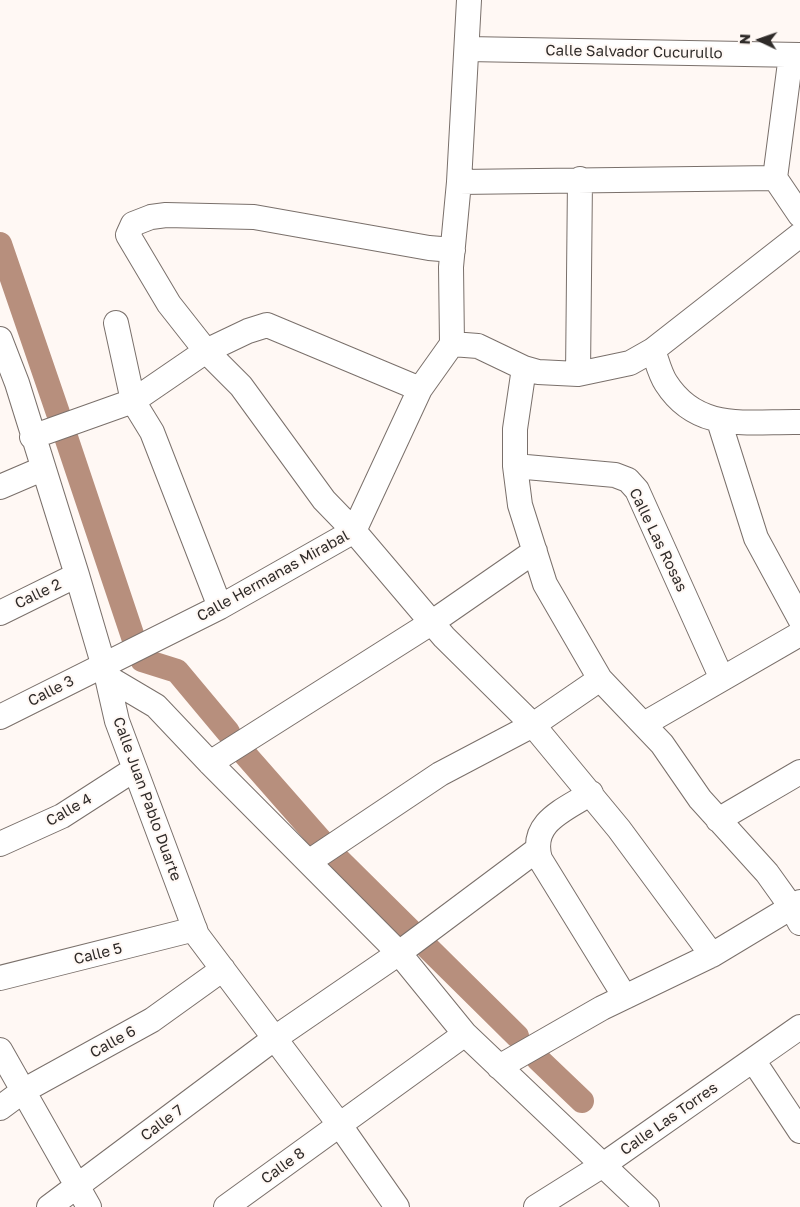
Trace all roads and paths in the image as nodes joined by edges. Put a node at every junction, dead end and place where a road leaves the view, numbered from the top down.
1 (469, 0) edge
2 (467, 49) junction
3 (795, 55) edge
4 (775, 178) junction
5 (580, 179) junction
6 (459, 182) junction
7 (800, 215) edge
8 (800, 234) edge
9 (453, 250) junction
10 (116, 323) dead end
11 (0, 339) edge
12 (452, 344) junction
13 (654, 350) junction
14 (206, 351) junction
15 (524, 368) junction
16 (578, 374) junction
17 (420, 389) junction
18 (132, 401) junction
19 (719, 421) junction
20 (800, 422) edge
21 (32, 437) junction
22 (515, 466) junction
23 (42, 469) junction
24 (0, 487) edge
25 (354, 531) junction
26 (535, 551) junction
27 (77, 575) junction
28 (220, 608) junction
29 (0, 613) edge
30 (800, 619) edge
31 (431, 623) junction
32 (800, 634) edge
33 (105, 671) junction
34 (600, 679) junction
35 (722, 679) junction
36 (0, 717) edge
37 (644, 724) junction
38 (533, 725) junction
39 (210, 763) junction
40 (135, 769) junction
41 (800, 772) edge
42 (591, 793) junction
43 (718, 820) junction
44 (0, 844) edge
45 (538, 849) junction
46 (310, 861) junction
47 (797, 911) edge
48 (195, 929) junction
49 (399, 953) junction
50 (712, 955) junction
51 (223, 969) junction
52 (0, 978) edge
53 (625, 997) junction
54 (800, 1027) edge
55 (465, 1034) junction
56 (275, 1038) junction
57 (0, 1050) edge
58 (753, 1060) junction
59 (499, 1067) junction
60 (23, 1092) junction
61 (0, 1108) edge
62 (340, 1124) junction
63 (800, 1131) edge
64 (604, 1165) junction
65 (76, 1187) junction
66 (49, 1207) edge
67 (89, 1207) edge
68 (226, 1207) edge
69 (397, 1207) edge
70 (536, 1207) edge
71 (647, 1207) edge

1 - 2 street
2 - 3 street, Calle Salvador Cucurullo
2 - 6 street
3 - 4 street
4 - 5 street
4 - 7 street
5 - 6 street
5 - 16 street
6 - 9 street
8 - 13 street
9 - 12 street
9 - 14 street
10 - 18 street
11 - 21 street, Calle Juan Pablo Duarte
12 - 15 street
12 - 17 street, Calle Hermanas Mirabal
13 - 16 street
13 - 19 street
14 - 17 street
14 - 18 street
14 - 25 street
15 - 16 street
15 - 22 street
17 - 25 street, Calle Hermanas Mirabal
18 - 21 street
18 - 28 street
19 - 20 street
19 - 30 street
21 - 23 street, Calle Juan Pablo Duarte
22 - 26 street
22 - 35 street, Calle Las Rosas
23 - 24 street
23 - 27 street, Calle Juan Pablo Duarte
25 - 28 street, Calle Hermanas Mirabal
25 - 31 street
26 - 31 street
26 - 34 street
27 - 29 street, Calle 2
27 - 33 street, Calle Juan Pablo Duarte
28 - 33 street, Calle Hermanas Mirabal
31 - 38 street
31 - 39 street
32 - 35 street
33 - 36 street, Calle 3
33 - 39 street
33 - 40 street, Calle Juan Pablo Duarte
34 - 37 street
34 - 38 street
35 - 37 street
37 - 43 street
38 - 42 street
38 - 46 street
39 - 46 street
40 - 44 street, Calle 4
40 - 48 street, Calle Juan Pablo Duarte
41 - 43 street
42 - 45 street
42 - 50 street
43 - 47 street
45 - 49 street, Calle 7
45 - 53 street
46 - 49 street
47 - 50 street
48 - 51 street, Calle Juan Pablo Duarte
48 - 52 street, Calle 5
49 - 55 street
49 - 56 street, Calle 7
50 - 53 street
51 - 56 street, Calle Juan Pablo Duarte
51 - 60 street, Calle 6
53 - 59 street
54 - 58 street, Calle Las Torres
55 - 59 street
55 - 62 street, Calle 8
56 - 62 street, Calle Juan Pablo Duarte
56 - 65 street, Calle 7
57 - 60 street
58 - 63 street
58 - 64 street, Calle Las Torres
59 - 64 street
60 - 61 street, Calle 6
60 - 65 street
62 - 68 street, Calle 8
62 - 69 street, Calle Juan Pablo Duarte
64 - 70 street, Calle Las Torres
64 - 71 street
65 - 66 street, Calle 7
65 - 67 street

